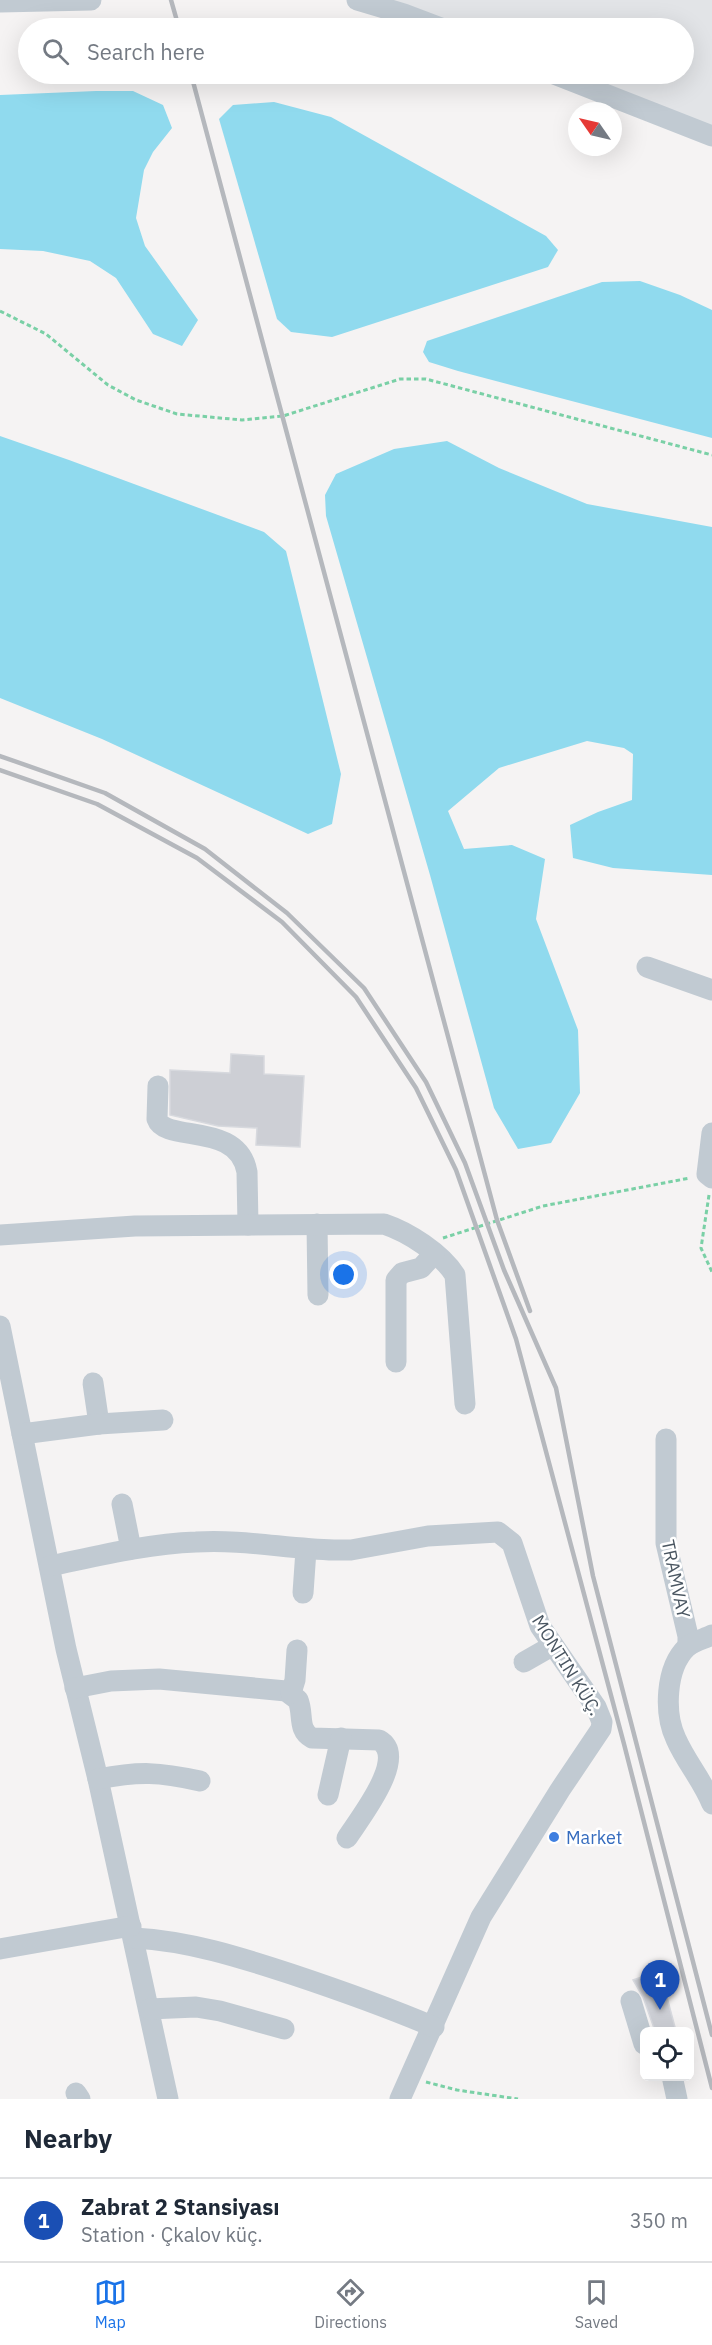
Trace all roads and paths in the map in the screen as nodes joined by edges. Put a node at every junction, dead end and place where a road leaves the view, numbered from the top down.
1 (91, 0) edge
2 (357, 0) edge
3 (0, 2) edge
4 (415, 18) edge
5 (580, 84) edge
6 (712, 136) edge
7 (0, 311) edge
8 (712, 455) edge
9 (647, 967) dead end
10 (712, 990) edge
11 (158, 1086) dead end
12 (712, 1133) edge
13 (710, 1181) edge
14 (317, 1224) junction
15 (248, 1225) junction
16 (0, 1235) edge
17 (429, 1250) junction
18 (712, 1272) edge
19 (318, 1295) dead end
20 (0, 1326) edge
21 (396, 1362) dead end
22 (93, 1383) dead end
23 (465, 1404) dead end
24 (163, 1420) dead end
25 (99, 1424) junction
26 (22, 1434) junction
27 (666, 1439) dead end
28 (122, 1504) dead end
29 (131, 1549) junction
30 (306, 1550) junction
31 (50, 1566) junction
32 (303, 1593) dead end
33 (712, 1635) edge
34 (552, 1646) junction
35 (688, 1646) junction
36 (297, 1650) dead end
37 (524, 1662) dead end
38 (75, 1688) junction
39 (291, 1693) junction
40 (340, 1738) junction
41 (98, 1779) junction
42 (200, 1781) dead end
43 (328, 1795) dead end
44 (711, 1801) edge
45 (346, 1838) dead end
46 (132, 1932) junction
47 (0, 1949) edge
48 (631, 2001) dead end
49 (149, 2009) junction
50 (434, 2027) junction
51 (284, 2029) dead end
52 (640, 2029) edge
53 (410, 2077) junction
54 (673, 2081) edge
55 (168, 2099) edge
56 (400, 2099) edge
57 (518, 2099) edge
58 (677, 2099) edge

1 - 3 street
2 - 4 street
5 - 6 street
7 - 8 path
9 - 10 street
11 - 15 street
12 - 13 street
13 - 17 path
13 - 18 path
14 - 15 street
14 - 17 street
14 - 19 street
15 - 16 street
17 - 21 street
17 - 23 street
20 - 26 street
22 - 25 street
24 - 25 street
25 - 26 street
26 - 31 street
27 - 35 street, TRAMVAY
28 - 29 street
29 - 30 street, MONTIN KÜÇ.
29 - 31 street, MONTIN KÜÇ.
30 - 32 street
30 - 34 street, MONTIN KÜÇ.
31 - 38 street
33 - 35 street, TRAMVAY
34 - 37 street
34 - 50 street, MONTIN KÜÇ.
35 - 44 street
36 - 39 street
38 - 39 street
38 - 41 street
39 - 40 street
40 - 43 street
40 - 45 street
41 - 42 street
41 - 46 street
46 - 47 street
46 - 49 street
46 - 50 street
48 - 52 street
49 - 51 street
49 - 55 street
50 - 53 street, MONTIN KÜÇ.
53 - 56 street, MONTIN KÜÇ.
53 - 57 path
54 - 58 street

